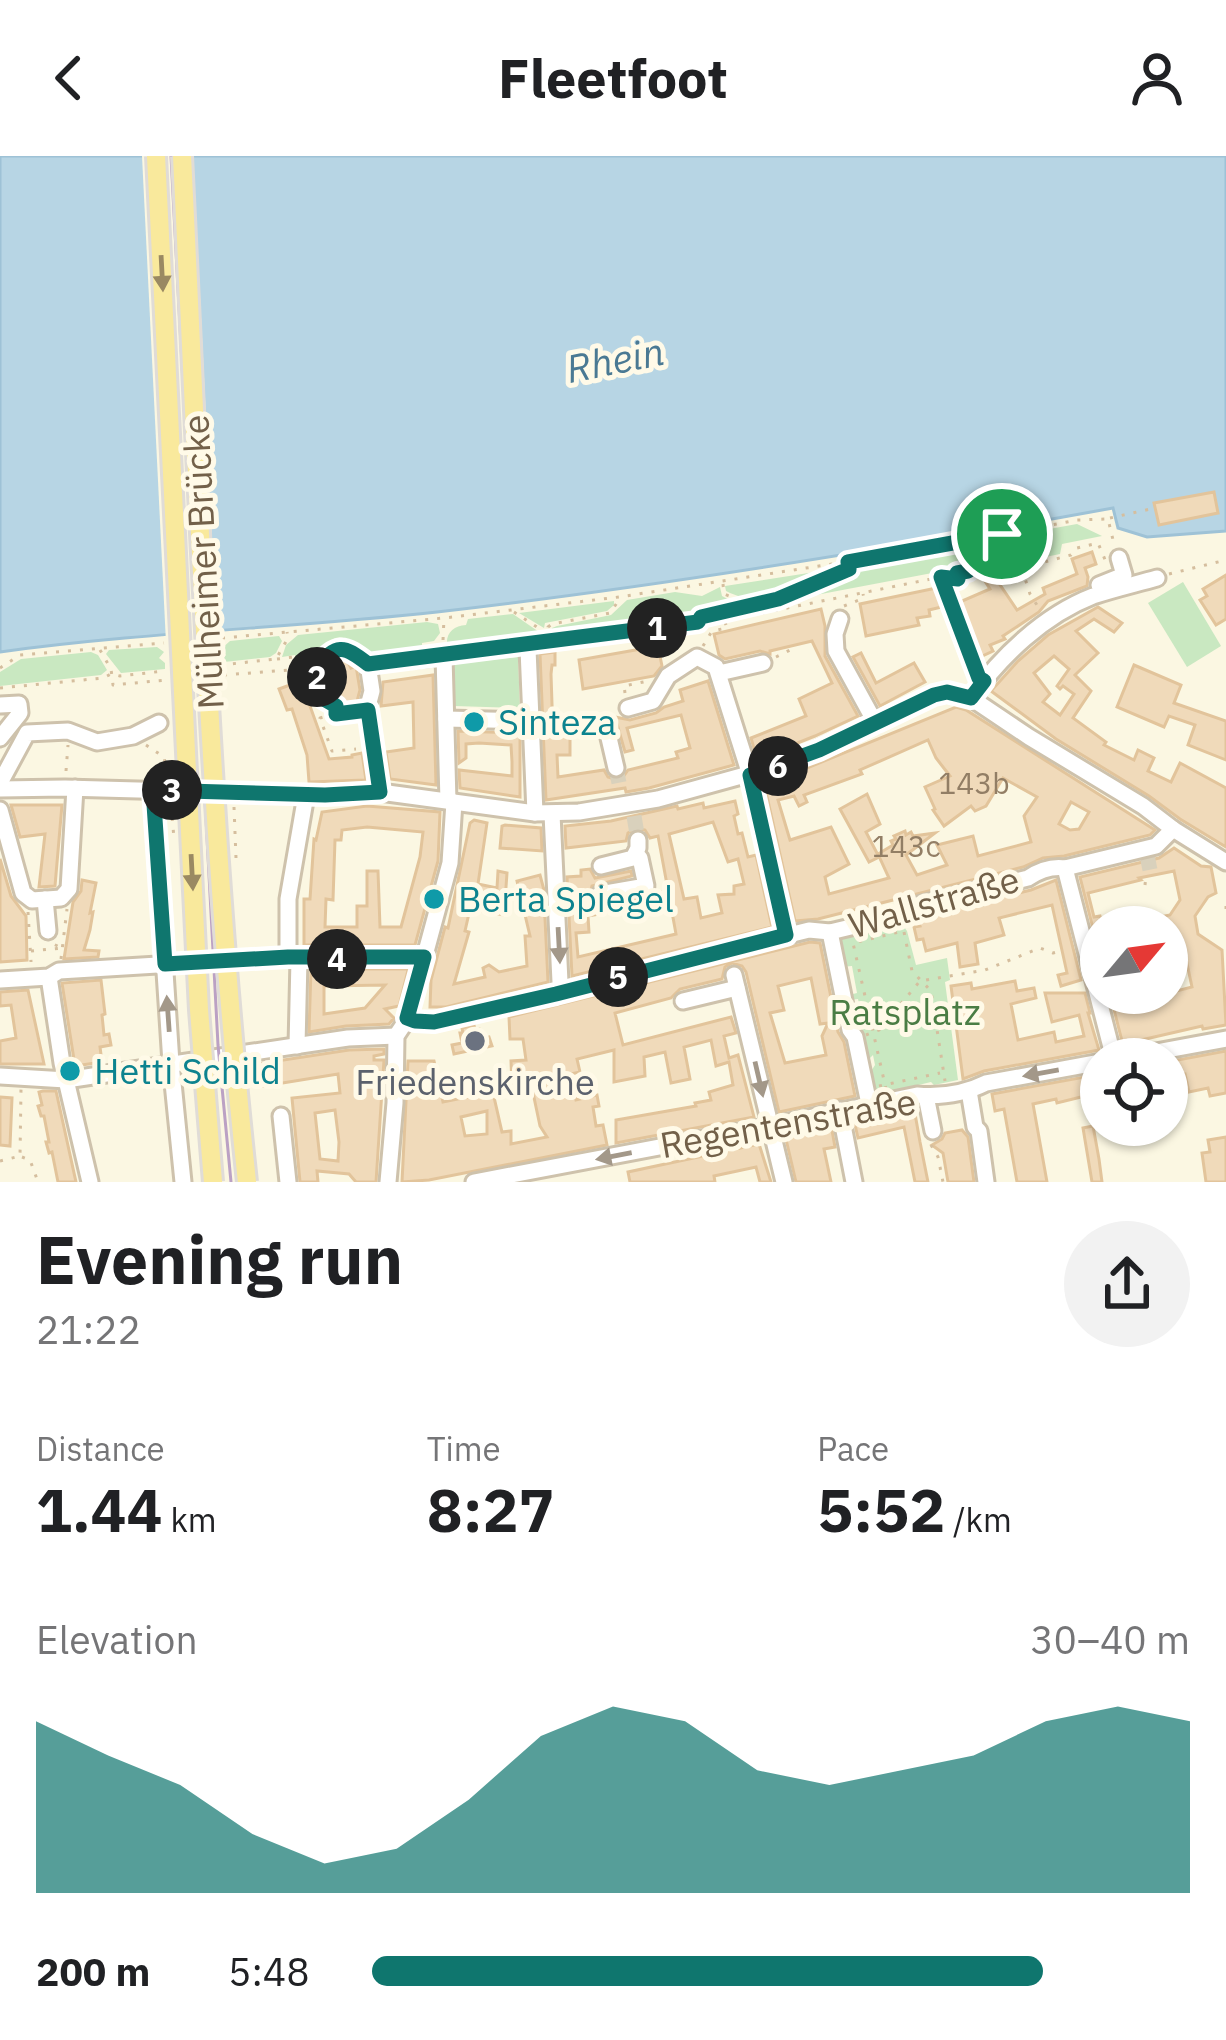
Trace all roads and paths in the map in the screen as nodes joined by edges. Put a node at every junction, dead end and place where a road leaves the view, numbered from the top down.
1 (156, 156) edge
2 (179, 156) edge
3 (1155, 508) dead end
4 (1108, 519) junction
5 (1111, 533) dead end
6 (1002, 534) junction
7 (1118, 558) joint
8 (1226, 560) edge
9 (848, 562) junction
10 (1022, 568) junction
11 (941, 577) junction
12 (1157, 578) joint
13 (958, 579) junction
14 (722, 582) junction
15 (863, 592) junction
16 (619, 597) junction
17 (744, 606) junction
18 (510, 609) junction
19 (841, 613) joint
20 (1044, 616) junction
21 (444, 618) junction
22 (725, 620) junction
23 (698, 622) junction
24 (680, 625) junction
25 (287, 632) junction
26 (712, 632) dead end
27 (548, 634) junction
28 (217, 638) dead end
29 (550, 641) junction
30 (170, 642) dead end
31 (682, 642) dead end
32 (796, 647) dead end
33 (100, 648) junction
34 (444, 648) junction
35 (528, 649) dead end
36 (294, 657) dead end
37 (276, 659) junction
38 (765, 661) joint
39 (231, 664) dead end
40 (368, 664) junction
41 (0, 668) edge
42 (315, 668) junction
43 (261, 671) dead end
44 (718, 673) junction
45 (111, 674) junction
46 (668, 676) junction
47 (984, 681) junction
48 (113, 685) dead end
49 (0, 688) edge
50 (971, 698) junction
51 (0, 705) edge
52 (628, 708) joint
53 (368, 710) junction
54 (336, 714) junction
55 (446, 719) junction
56 (530, 721) junction
57 (159, 723) dead end
58 (876, 724) junction
59 (593, 728) dead end
60 (68, 731) junction
61 (138, 734) junction
62 (0, 738) edge
63 (373, 748) junction
64 (616, 768) tunnel mouth
65 (168, 774) dead end
66 (750, 775) junction
67 (71, 781) junction
68 (0, 786) edge
69 (153, 790) junction
70 (380, 792) junction
71 (306, 794) junction
72 (451, 801) junction
73 (0, 810) edge
74 (234, 812) dead end
75 (543, 814) junction
76 (1173, 829) junction
77 (236, 858) dead end
78 (1226, 862) edge
79 (601, 866) dead end
80 (1066, 868) junction
81 (1146, 877) tunnel mouth
82 (1145, 885) dead end
83 (600, 894) dead end
84 (65, 896) junction
85 (37, 899) junction
86 (1226, 906) edge
87 (1226, 916) edge
88 (47, 931) joint
89 (830, 932) junction
90 (786, 935) junction
91 (62, 948) junction
92 (31, 951) junction
93 (1061, 951) dead end
94 (424, 957) junction
95 (294, 958) junction
96 (165, 964) junction
97 (733, 968) junction
98 (47, 975) junction
99 (0, 980) edge
100 (920, 981) junction
101 (564, 992) junction
102 (683, 1001) dead end
103 (407, 1018) junction
104 (875, 1032) junction
105 (396, 1036) junction
106 (855, 1037) junction
107 (1110, 1038) edge
108 (1226, 1039) edge
109 (297, 1046) junction
110 (1188, 1046) edge
111 (171, 1063) junction
112 (1080, 1066) edge
113 (944, 1072) junction
114 (0, 1076) edge
115 (66, 1080) junction
116 (969, 1090) junction
117 (887, 1093) junction
118 (947, 1094) junction
119 (867, 1096) junction
120 (926, 1096) junction
121 (20, 1105) dead end
122 (840, 1110) junction
123 (281, 1116) dead end
124 (770, 1125) junction
125 (932, 1132) joint
126 (20, 1156) junction
127 (0, 1161) edge
128 (38, 1182) edge
129 (90, 1182) edge
130 (183, 1182) edge
131 (213, 1182) edge
132 (243, 1182) edge
133 (288, 1182) edge
134 (388, 1182) edge
135 (474, 1182) edge
136 (784, 1182) edge
137 (854, 1182) edge
138 (943, 1182) edge
139 (986, 1182) edge

1 -> 131 main road, Mülheimer Brücke, bridge
2 - 132 main road, Mülheimer Brücke, bridge
3 - 4 path
4 - 5 path
4 - 6 path
6 - 9 path
6 - 13 path
7 - 10 path
7 - 20 street
8 - 12 path
9 - 14 path
9 - 17 path
10 - 13 path
10 - 20 path
11 - 13 path
11 - 15 path
11 - 47 path
12 - 20 street
14 - 16 path
14 - 17 path
15 - 19 path
15 - 22 path
16 - 18 path
16 - 27 path
17 - 23 path
18 - 21 path
18 - 27 path
19 - 58 street
20 - 47 street
21 - 25 path
21 - 34 path
22 - 23 path
22 - 26 path
23 - 24 path
24 - 29 path
24 - 31 path
25 - 28 path
25 - 37 path
27 - 29 path
29 - 34 path
30 - 33 path
32 - 38 path
33 - 41 path
33 - 45 path
34 - 40 street
34 - 55 street
35 - 56 street
36 - 37 path
37 - 39 path
38 - 44 street
40 - 42 path
40 - 53 street
42 - 43 path
42 - 54 path
44 - 46 street
44 - 66 street
45 - 48 path
45 - 49 path
46 - 52 street
46 - 52 path
47 - 50 street
50 - 58 street
50 - 76 street
51 - 62 street
53 - 54 path
53 - 63 street
54 - 63 path
55 - 56 street
55 - 72 street
56 - 75 street
57 - 61 street
58 - 66 street
59 - 64 street
60 - 61 street
60 - 67 path
60 - 68 street
61 - 65 path
63 - 70 street
66 - 75 street
66 - 90 street
67 - 68 street
67 - 69 street
67 - 84 street
69 - 71 street
69 - 96 street
70 - 71 street
70 - 72 street
71 - 95 street
72 - 75 street
72 - 94 street
73 - 85 street
74 - 77 path
75 -> 101 street
76 - 78 street
76 - 80 street, Wallstraße
79 - 83 street
80 - 89 street, Wallstraße
80 - 107 street
81 - 82 path
84 - 85 street
84 - 91 path
85 - 88 street
85 - 92 path
86 - 87 path
88 - 91 path
89 - 90 street, Wallstraße
89 - 106 street
90 - 97 street, Wallstraße
91 - 92 path
91 - 98 path
92 - 98 path
93 - 100 path
94 - 95 street
94 - 103 street
95 - 96 street
95 - 109 street
96 - 98 street
111 -> 96 street
97 - 101 street, Wallstraße
97 - 102 street
97 -> 124 street
98 - 99 street
98 - 115 street
100 - 104 path
100 - 104 path
100 - 113 path
101 - 103 street, Wallstraße
103 - 105 street
104 - 106 path
104 - 117 path
105 - 109 street
105 - 134 street
106 - 119 street
108 - 110 street
109 - 111 street
111 - 115 street
111 - 130 street
112 -> 116 street, Regentenstraße
113 - 117 path
113 - 118 path
114 - 115 street
115 - 129 street
116 - 118 street, Regentenstraße
116 - 139 street
117 - 119 street, Regentenstraße
117 - 119 path
117 - 120 street, Regentenstraße
118 - 120 street, Regentenstraße
119 - 122 street, Regentenstraße
120 - 125 street
121 - 126 path
122 - 124 street, Regentenstraße
122 - 137 street
123 - 133 street
124 -> 135 street, Regentenstraße
124 - 136 street
125 - 138 path
126 - 127 path
126 - 128 path

